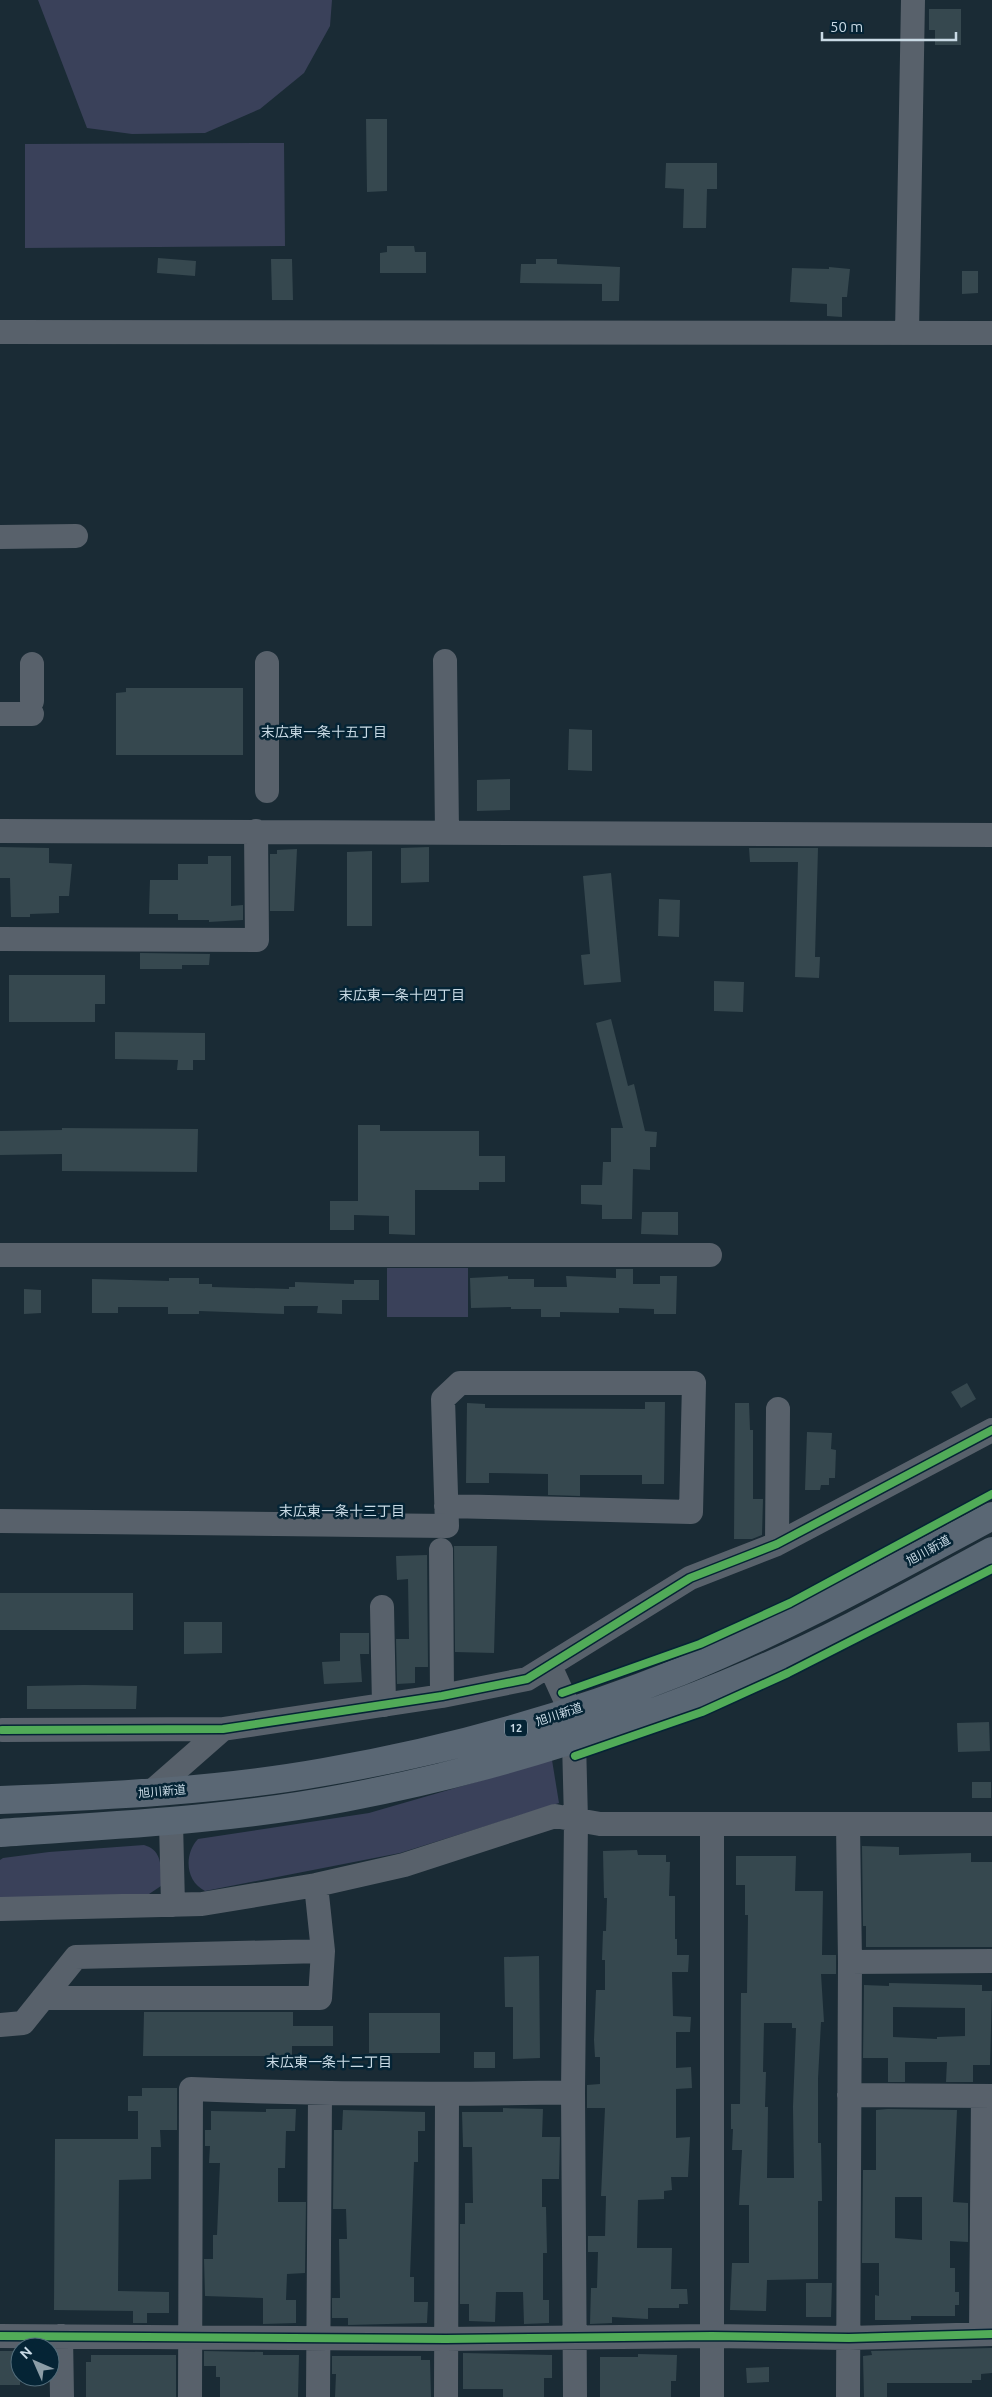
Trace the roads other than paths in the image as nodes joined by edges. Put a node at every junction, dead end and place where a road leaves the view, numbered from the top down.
1 (913, 0) edge
2 (0, 332) edge
3 (992, 333) edge
4 (907, 334) junction
5 (76, 536) dead end
6 (0, 537) edge
7 (445, 661) dead end
8 (266, 663) dead end
9 (32, 664) dead end
10 (0, 714) edge
11 (267, 791) dead end
12 (0, 831) edge
13 (256, 831) junction
14 (447, 832) junction
15 (992, 835) edge
16 (0, 939) edge
17 (710, 1254) dead end
18 (0, 1255) edge
19 (778, 1409) dead end
20 (992, 1430) edge
21 (446, 1506) junction
22 (992, 1516) edge
23 (0, 1521) edge
24 (777, 1544) junction
25 (442, 1550) dead end
26 (992, 1551) edge
27 (382, 1608) dead end
28 (550, 1666) junction
29 (442, 1696) junction
30 (384, 1705) junction
31 (570, 1710) junction
32 (223, 1729) junction
33 (2, 1730) dead end
34 (574, 1741) junction
35 (150, 1793) junction
36 (0, 1800) edge
37 (576, 1820) junction
38 (171, 1822) junction
39 (712, 1824) junction
40 (848, 1824) junction
41 (992, 1824) edge
42 (0, 1833) edge
43 (316, 1885) junction
44 (173, 1905) junction
45 (0, 1909) edge
46 (323, 1951) junction
47 (992, 1961) edge
48 (850, 1962) junction
49 (43, 1998) junction
50 (0, 2025) edge
51 (574, 2092) junction
52 (320, 2094) junction
53 (447, 2095) junction
54 (849, 2095) junction
55 (987, 2096) edge
56 (987, 2334) edge
57 (0, 2336) edge
58 (61, 2336) junction
59 (712, 2336) junction
60 (190, 2337) junction
61 (317, 2337) junction
62 (575, 2337) junction
63 (849, 2338) junction
64 (446, 2339) junction
65 (62, 2397) edge
66 (190, 2397) edge
67 (318, 2397) edge
68 (446, 2397) edge
69 (575, 2397) edge
70 (712, 2397) edge
71 (848, 2397) edge

1 - 4 street
2 - 4 street
3 - 4 street
5 - 6 street
7 - 14 street
8 - 11 street
9 - 10 street
12 - 13 street
13 - 14 street
13 - 16 street
14 - 15 street
17 - 18 street
19 - 24 street
20 - 24 street
21 - 21 street
21 - 23 street
22 - 31 highway, 旭川新道 / 12
24 - 28 street
25 - 29 street
26 - 34 highway, 12
27 - 30 street
28 - 29 street
28 - 31 street
29 - 30 street
30 - 32 street
31 - 35 highway, 旭川新道 / 12
32 - 33 street
32 - 35 street
34 - 37 street
34 - 38 highway, 12
35 - 36 highway, 旭川新道 / 12
37 - 39 street
37 - 43 street
37 - 51 street
38 - 42 highway, 12
38 - 44 street
39 - 40 street
39 - 59 street
40 - 41 street
40 - 48 street
43 - 44 street
43 - 46 street
44 - 45 street
46 - 49 street
46 - 49 street
47 - 48 street
48 - 54 street
49 - 50 street
51 - 53 street
51 - 62 street
52 - 53 street
52 - 60 street
52 - 61 street
53 - 64 street
54 - 55 street
54 - 63 street
55 - 56 street
56 - 63 street
57 - 58 street
58 - 60 street
58 - 65 street
59 - 62 street
59 - 63 street
59 - 70 street
60 - 61 street
60 - 66 street
61 - 64 street
61 - 67 street
62 - 64 street
62 - 69 street
63 - 71 street
64 - 68 street

